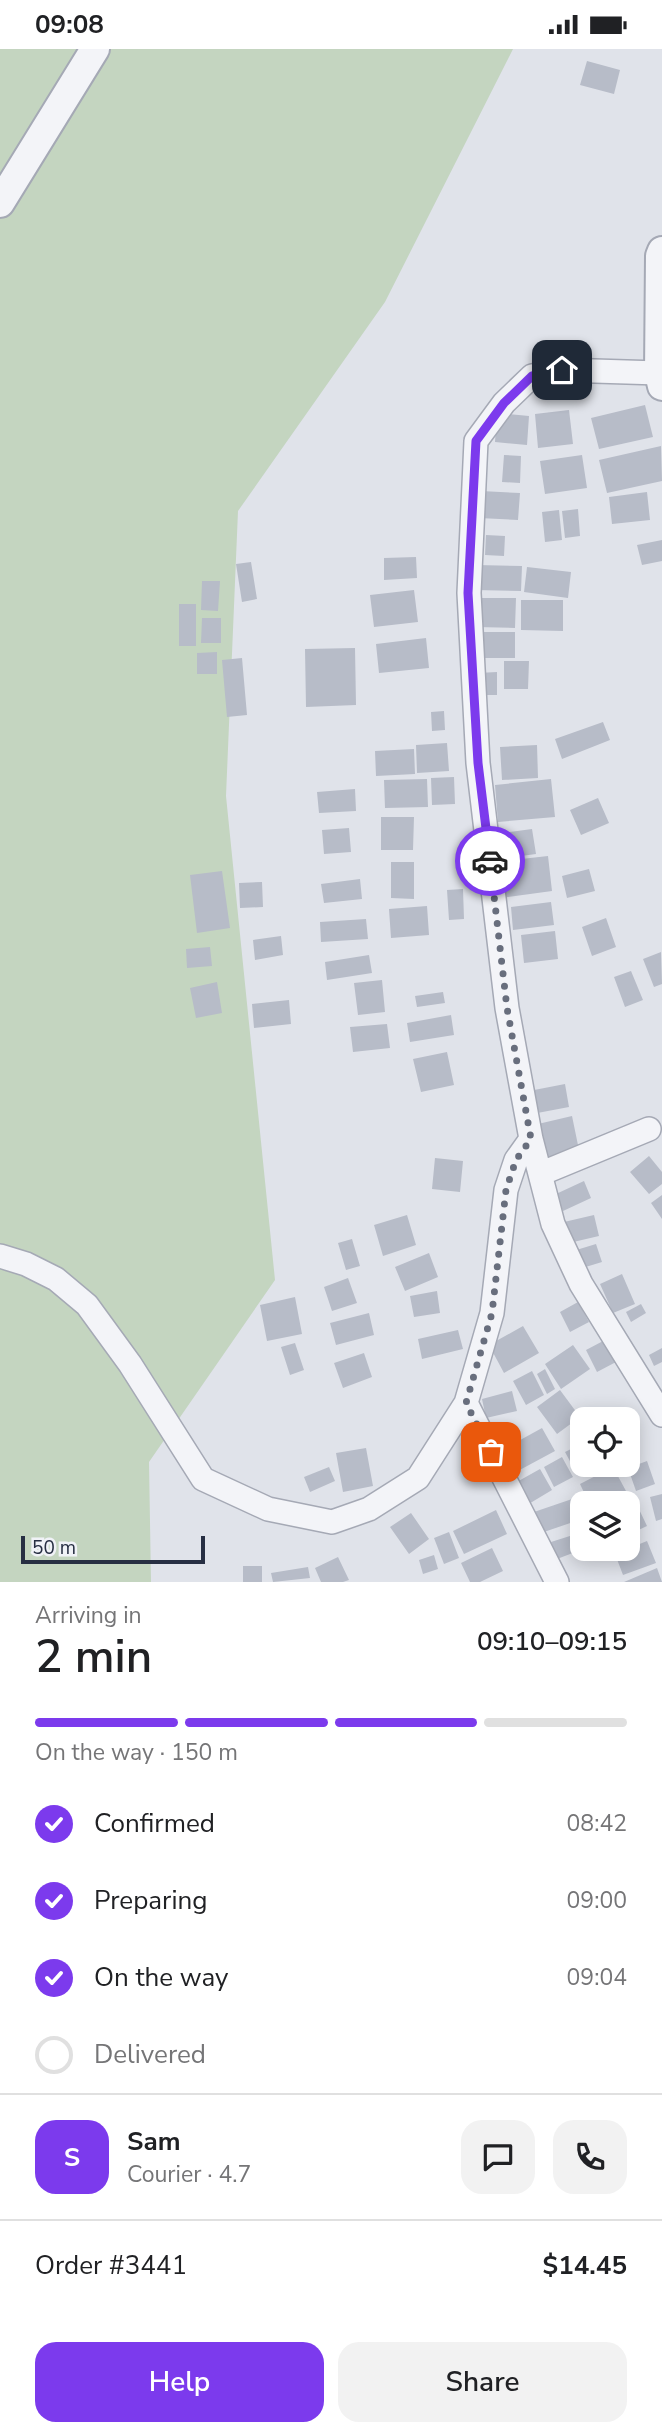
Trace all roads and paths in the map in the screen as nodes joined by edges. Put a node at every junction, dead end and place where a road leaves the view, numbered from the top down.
1 (95, 49) edge
2 (0, 203) edge
3 (662, 251) edge
4 (660, 379) edge
5 (649, 1129) dead end
6 (531, 1139) junction
7 (540, 1174) junction
8 (0, 1256) edge
9 (466, 1403) junction
10 (662, 1415) edge
11 (557, 1582) edge

1 - 2 street
3 - 4 street
4 - 6 street
5 - 7 street
6 - 7 street
6 - 9 street
7 - 10 street
8 - 9 street
9 - 11 street

